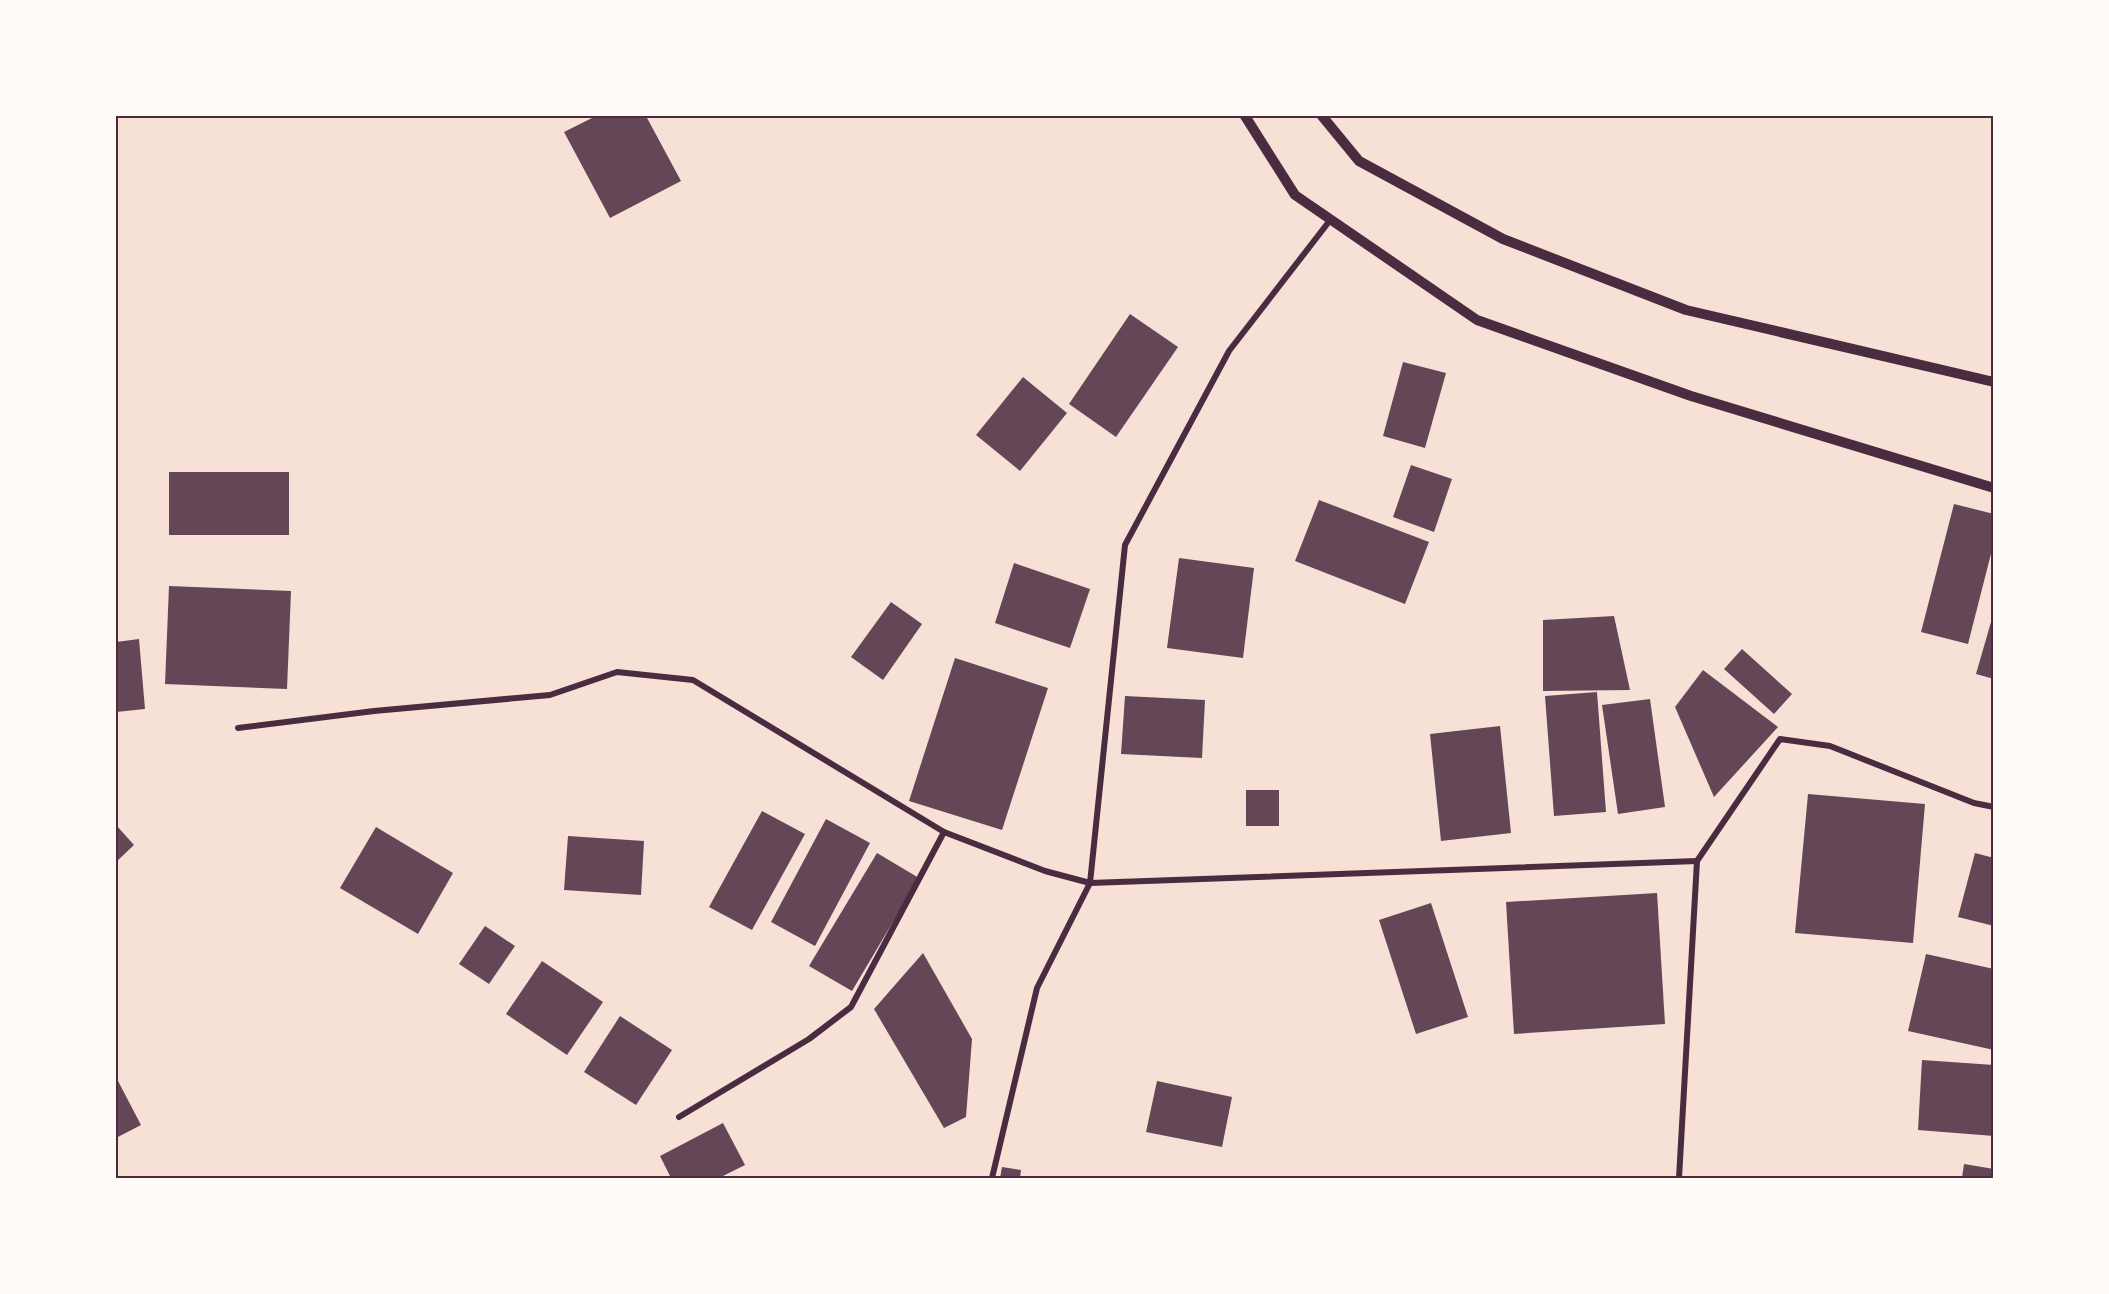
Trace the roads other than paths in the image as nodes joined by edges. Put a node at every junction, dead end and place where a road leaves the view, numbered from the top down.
1 (1245, 116) edge
2 (1322, 116) edge
3 (1331, 219) junction
4 (1994, 382) edge
5 (1994, 488) edge
6 (238, 728) dead end
7 (1994, 807) edge
8 (944, 832) junction
9 (1697, 861) junction
10 (1090, 883) junction
11 (679, 1117) dead end
12 (992, 1179) edge
13 (1679, 1179) edge

1 - 3 street
2 - 4 street
3 - 5 street
3 - 10 street
6 - 8 street
7 - 9 street
8 - 10 street
8 - 11 street
9 - 10 street
9 - 13 street
10 - 12 street

